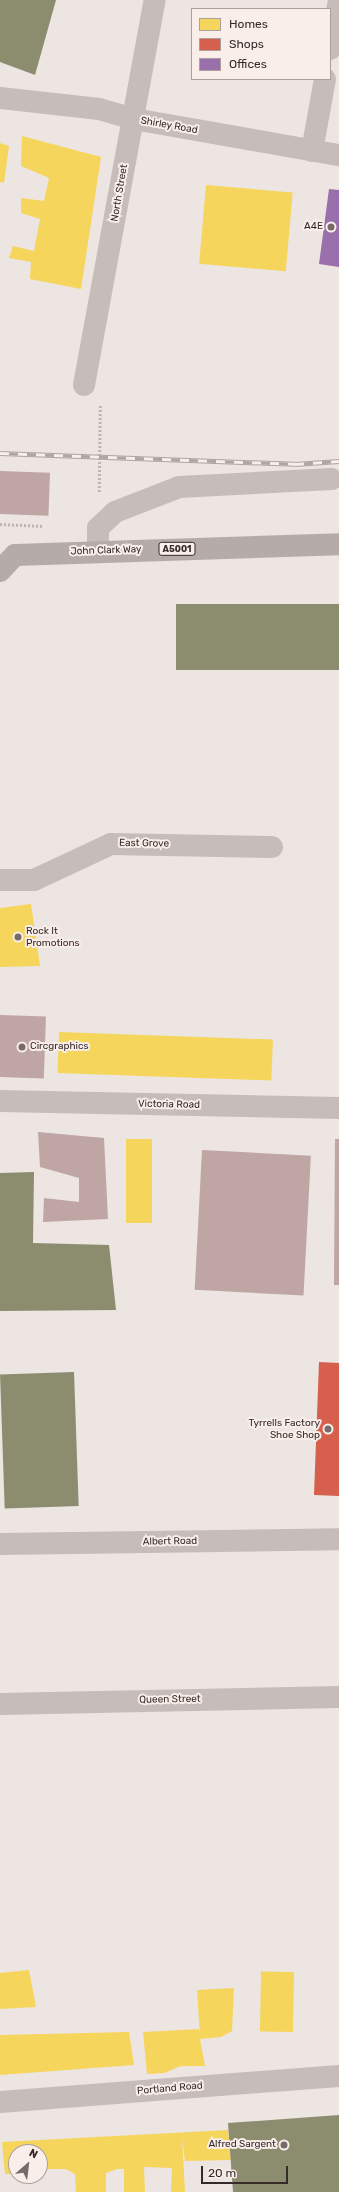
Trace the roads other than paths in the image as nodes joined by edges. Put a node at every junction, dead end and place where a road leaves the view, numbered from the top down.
1 (155, 0) edge
2 (338, 0) edge
3 (331, 43) edge
4 (325, 80) edge
5 (0, 98) edge
6 (134, 119) junction
7 (312, 151) junction
8 (339, 155) edge
9 (84, 385) road end
10 (332, 479) dead end
11 (339, 544) edge
12 (98, 550) junction
13 (5, 556) edge
14 (0, 571) edge
15 (272, 847) dead end
16 (0, 880) edge
17 (0, 1101) edge
18 (339, 1108) edge
19 (339, 1539) edge
20 (0, 1544) edge
21 (339, 1697) edge
22 (0, 1704) edge
23 (339, 2076) edge
24 (0, 2102) edge

1 - 6 street, North Street
2 - 3 street
4 - 7 street
5 - 6 street, Shirley Road
6 - 7 street, Shirley Road
6 - 9 street, North Street
7 - 8 street, Shirley Road
10 - 12 street
11 - 12 main road, John Clark Way / A5001
12 - 13 main road, John Clark Way / A5001
13 - 14 main road, John Clark Way / A5001
15 - 16 street, East Grove
17 - 18 street, Victoria Road
19 - 20 street, Albert Road
21 - 22 street, Queen Street
23 - 24 street, Portland Road

